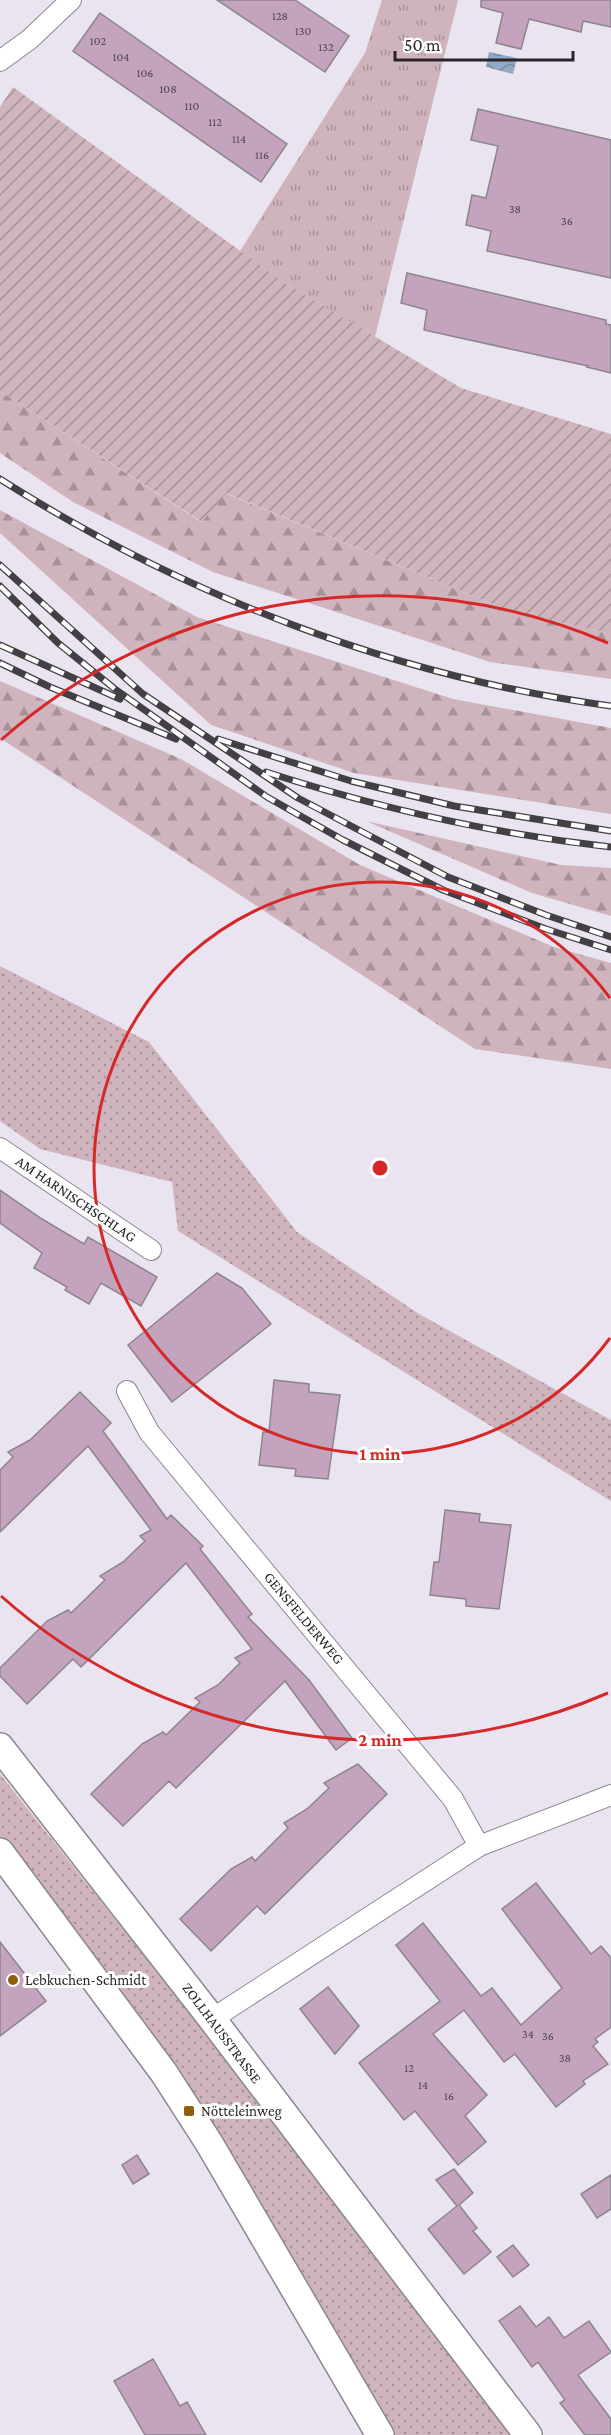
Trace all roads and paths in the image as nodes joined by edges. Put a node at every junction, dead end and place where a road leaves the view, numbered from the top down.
1 (71, 0) edge
2 (0, 61) edge
3 (0, 1148) edge
4 (152, 1250) dead end
5 (127, 1391) dead end
6 (0, 1747) edge
7 (611, 1795) edge
8 (479, 1846) junction
9 (0, 1852) edge
10 (212, 2019) junction
11 (380, 2435) edge
12 (528, 2435) edge

1 - 2 street
3 - 4 street, AM HARNISCHSCHLAG
5 - 8 street, GENSFELDERWEG
6 - 10 main road, ZOLLHAUSSTRASSE
7 - 8 street
8 - 10 street
9 - 11 main road
10 - 12 main road, ZOLLHAUSSTRASSE

